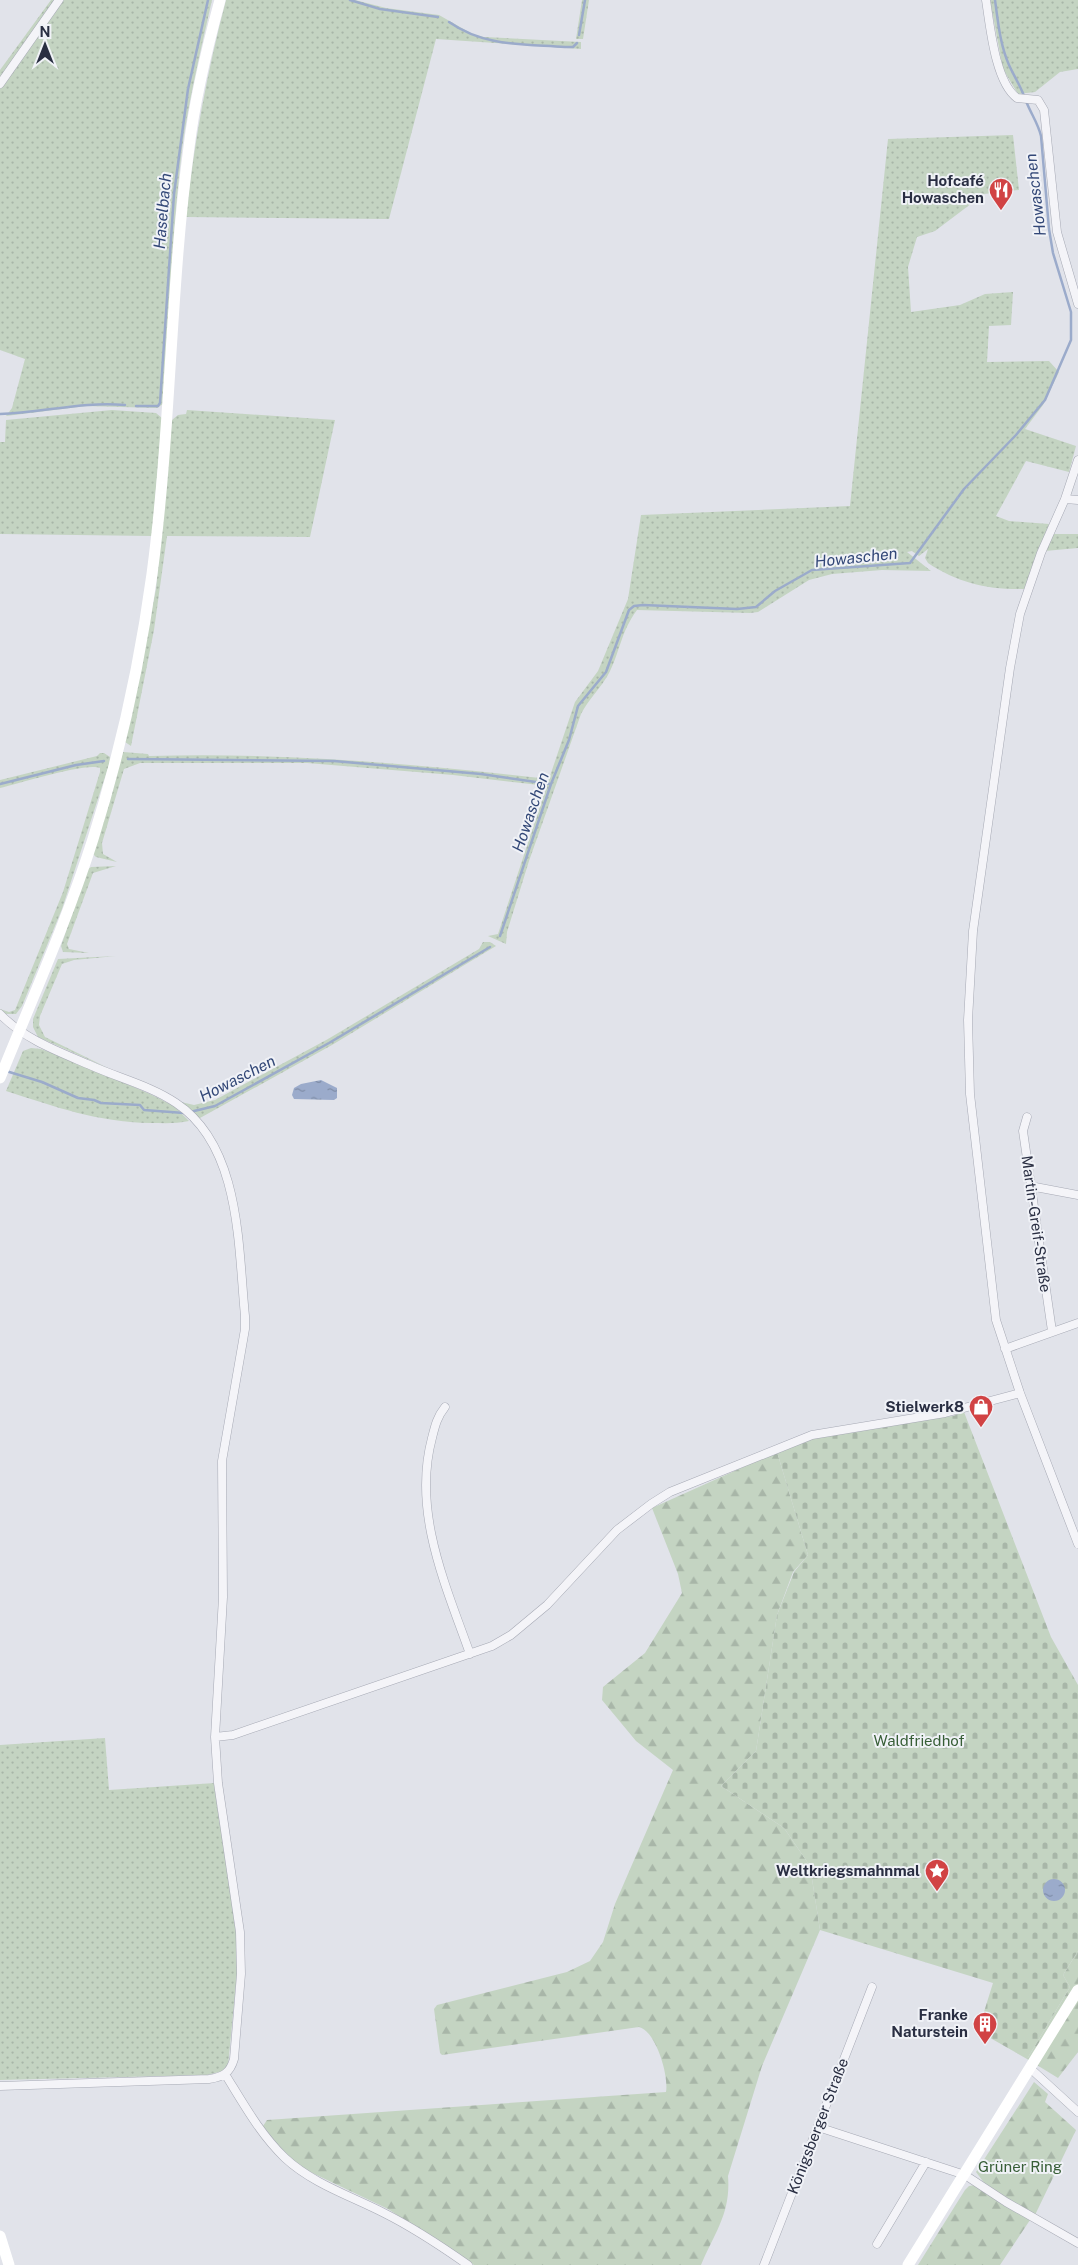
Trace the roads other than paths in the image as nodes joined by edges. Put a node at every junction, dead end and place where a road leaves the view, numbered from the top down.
1 (59, 0) edge
2 (220, 0) edge
3 (986, 0) edge
4 (0, 84) edge
5 (1078, 304) edge
6 (1078, 460) edge
7 (1065, 499) junction
8 (1078, 500) edge
9 (0, 1014) edge
10 (20, 1031) junction
11 (0, 1078) edge
12 (1027, 1117) dead end
13 (1030, 1186) junction
14 (1078, 1195) edge
15 (1078, 1323) edge
16 (1052, 1331) junction
17 (1005, 1349) junction
18 (1020, 1393) junction
19 (446, 1407) dead end
20 (1076, 1536) edge
21 (1078, 1544) edge
22 (470, 1654) junction
23 (215, 1737) junction
24 (872, 1986) dead end
25 (1078, 1990) edge
26 (1031, 2069) junction
27 (225, 2074) junction
28 (0, 2086) edge
29 (1078, 2112) edge
30 (818, 2126) junction
31 (926, 2162) junction
32 (964, 2175) junction
33 (0, 2236) edge
34 (1078, 2243) edge
35 (877, 2244) dead end
36 (8, 2265) edge
37 (468, 2265) edge
38 (764, 2265) edge
39 (908, 2265) edge

1 - 4 street
2 - 10 street
3 - 5 street
6 - 7 street
7 - 8 street
7 - 17 street
9 - 10 street
10 - 11 street
10 - 23 street
12 - 13 street, Martin-Greif-Straße
13 - 14 street
13 - 16 street, Martin-Greif-Straße
15 - 16 street
16 - 17 street
17 - 18 street
18 - 20 street
18 - 22 street
19 - 22 street
20 - 21 street
22 - 23 street
23 - 27 street
24 - 30 street, Königsberger Straße
25 - 26 street
26 - 29 street
26 - 32 street
27 - 28 street
27 - 37 street
30 - 31 street
30 - 38 street, Königsberger Straße
31 - 32 street
31 - 35 street
32 - 34 street
32 - 39 street
33 - 36 street

